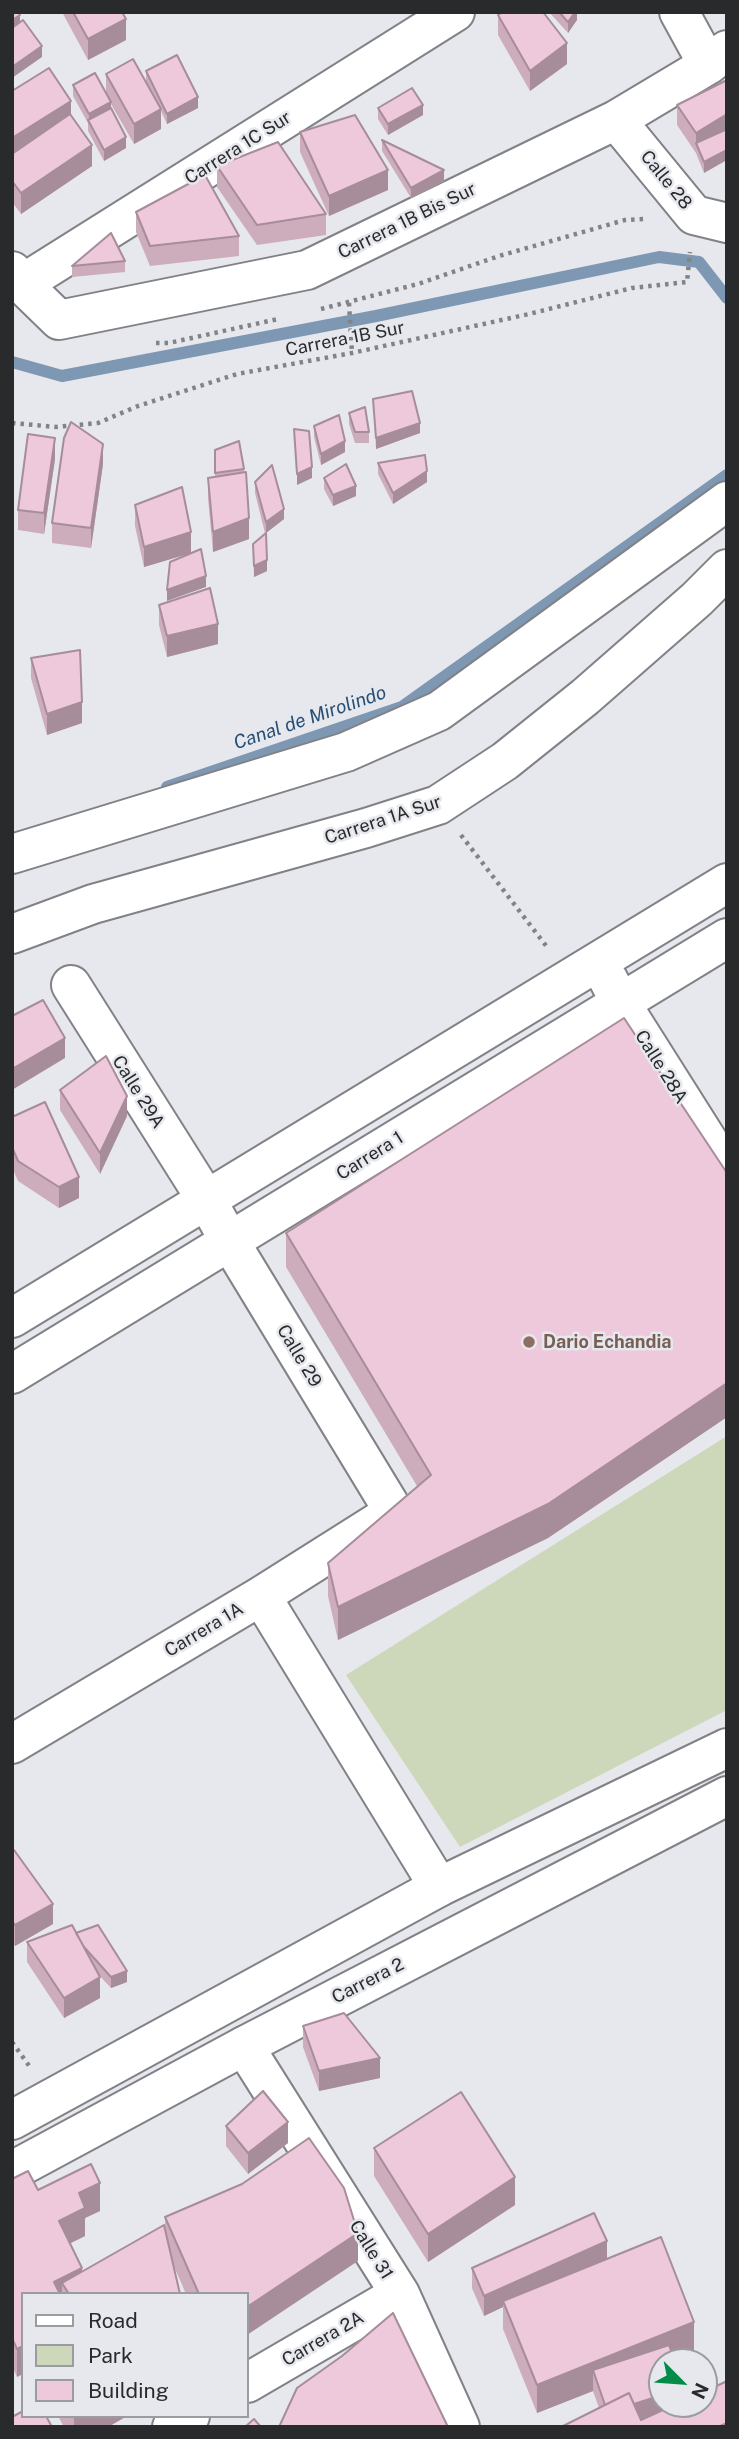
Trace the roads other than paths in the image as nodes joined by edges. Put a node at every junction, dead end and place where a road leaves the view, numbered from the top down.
1 (455, 12) edge
2 (679, 12) edge
3 (717, 57) edge
4 (616, 120) junction
5 (704, 228) edge
6 (17, 278) edge
7 (727, 501) edge
8 (727, 569) edge
9 (12, 854) edge
10 (727, 883) edge
11 (12, 934) edge
12 (727, 938) edge
13 (599, 960) junction
14 (71, 985) dead end
15 (620, 1002) junction
16 (727, 1171) edge
17 (206, 1199) junction
18 (230, 1242) junction
19 (12, 1318) edge
20 (12, 1374) edge
21 (394, 1512) joint
22 (261, 1596) junction
23 (12, 1744) edge
24 (727, 1748) edge
25 (727, 1796) edge
26 (439, 1887) junction
27 (244, 2046) junction
28 (12, 2120) edge
29 (12, 2171) edge
30 (400, 2294) junction
31 (248, 2382) edge
32 (460, 2427) edge

1 - 6 street, Carrera 1C Sur
2 - 3 street
3 - 4 street, Carrera 1B Bis Sur
4 - 5 street, Calle 28
4 - 6 street, Carrera 1B Bis Sur
7 - 9 street
8 - 11 street, Carrera 1A Sur
10 - 13 street
12 - 15 street, Carrera 1
13 - 15 street, Calle 28A
13 - 17 street
14 - 17 street, Calle 29A
15 - 16 street, Calle 28A
15 - 18 street, Carrera 1
17 - 18 street, Calle 29
17 - 19 street
18 - 20 street, Carrera 1
18 - 21 street, Calle 29
21 - 22 street, Carrera 1A
22 - 23 street, Carrera 1A
22 - 26 street
24 - 26 street
25 - 27 street, Carrera 2
26 - 28 street
27 - 29 street, Carrera 2
27 - 30 street, Calle 31
30 - 31 street, Carrera 2A
30 - 32 street, Calle 31

